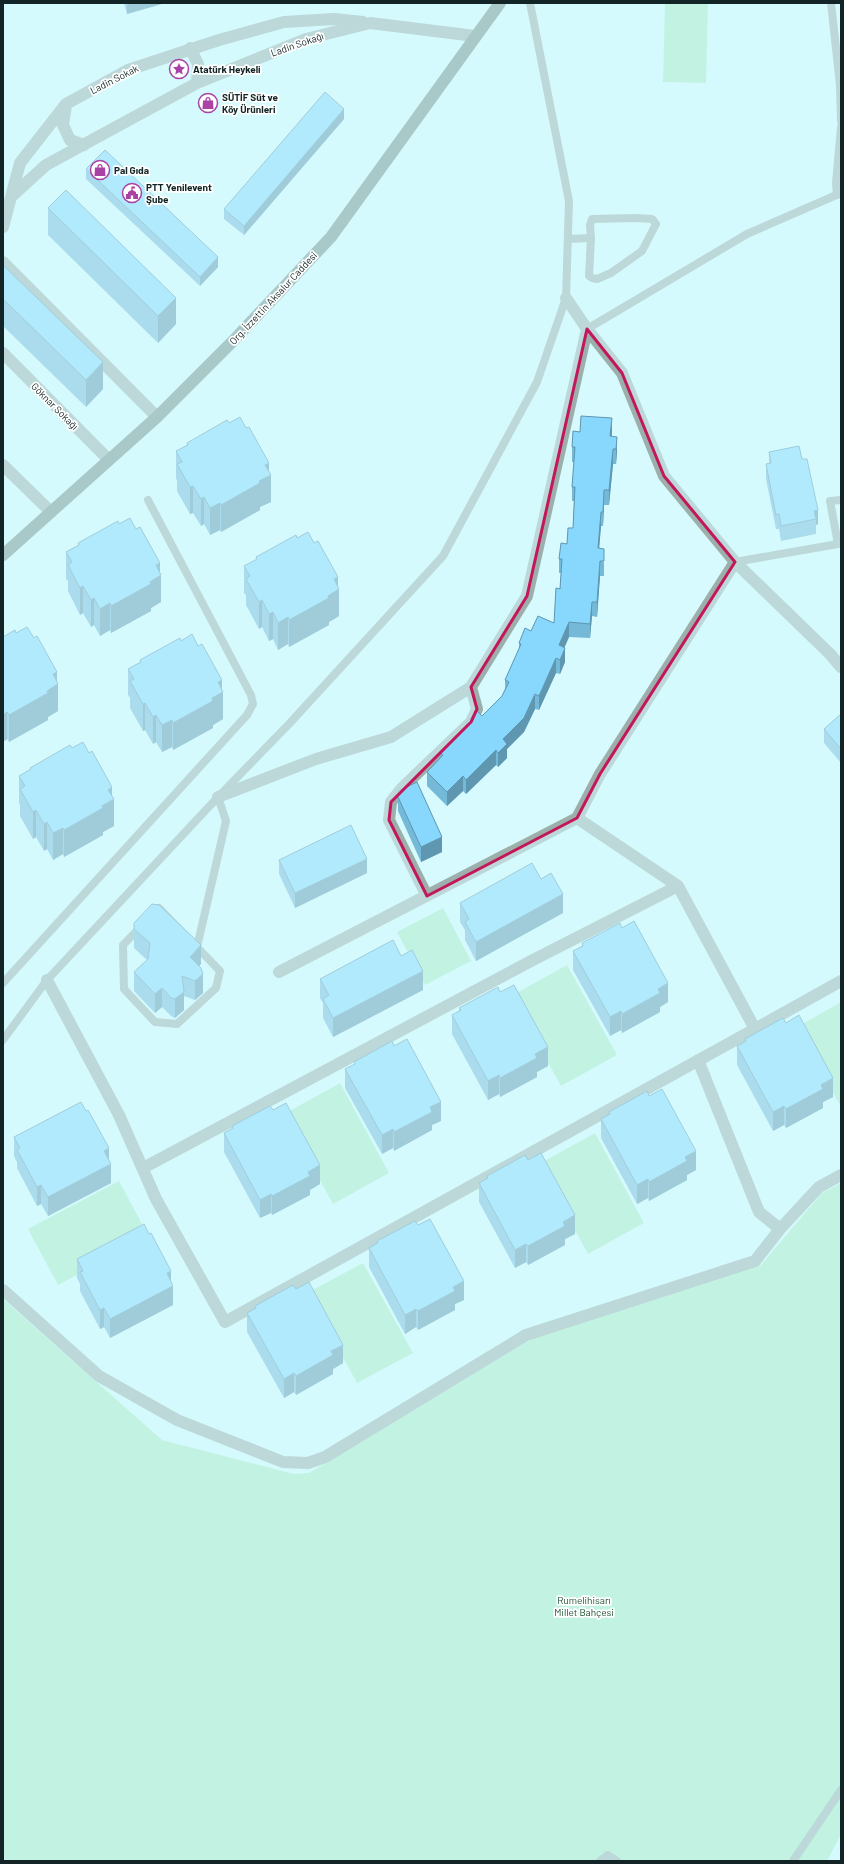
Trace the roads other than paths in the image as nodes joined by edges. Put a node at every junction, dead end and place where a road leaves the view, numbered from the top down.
1 (500, 3) edge
2 (530, 3) edge
3 (831, 3) edge
4 (370, 23) junction
5 (475, 36) junction
6 (190, 48) junction
7 (197, 83) junction
8 (66, 104) junction
9 (841, 121) edge
10 (841, 127) edge
11 (84, 145) junction
12 (839, 194) edge
13 (7, 195) edge
14 (3, 227) edge
15 (591, 238) junction
16 (568, 239) junction
17 (3, 262) edge
18 (566, 298) junction
19 (587, 329) junction
20 (3, 353) edge
21 (157, 417) junction
22 (108, 459) junction
23 (3, 465) edge
24 (148, 500) dead end
25 (841, 500) edge
26 (51, 512) junction
27 (3, 555) edge
28 (735, 562) junction
29 (841, 667) edge
30 (471, 687) junction
31 (218, 797) junction
32 (577, 818) junction
33 (678, 886) junction
34 (427, 896) junction
35 (197, 947) junction
36 (279, 972) dead end
37 (47, 980) junction
38 (841, 981) edge
39 (3, 983) edge
40 (755, 1029) junction
41 (3, 1040) edge
42 (698, 1060) junction
43 (143, 1168) junction
44 (841, 1175) edge
45 (780, 1229) junction
46 (3, 1290) edge
47 (841, 1790) edge
48 (600, 1861) edge
49 (617, 1861) edge
50 (793, 1861) edge

1 - 5 main road, Org. İzzettin Aksalur Caddesi
2 - 16 lane
3 - 9 lane
4 - 5 street, Ladin Sokağı
4 - 6 street, Ladin Sokak
4 - 7 street, Ladin Sokağı
5 - 21 main road, Org. İzzettin Aksalur Caddesi
6 - 7 street
6 - 8 street, Ladin Sokak
7 - 11 street, Ladin Sokağı
8 - 11 street
8 - 13 street, Ladin Sokak
10 - 12 lane
11 - 13 street, Ladin Sokağı
12 - 19 lane
13 - 14 street, Ladin Sokak
15 - 15 lane
15 - 16 lane
16 - 18 lane
17 - 21 street
18 - 19 street
18 - 31 lane
19 - 28 street
19 - 30 street
20 - 22 street, Göknar Sokağı
21 - 22 main road, Org. İzzettin Aksalur Caddesi
22 - 26 main road, Org. İzzettin Aksalur Caddesi
23 - 26 street
24 - 39 lane
25 - 28 lane
26 - 27 main road, Org. İzzettin Aksalur Caddesi
28 - 29 street
28 - 32 street
30 - 31 street
30 - 34 street
31 - 35 lane
31 - 37 lane
32 - 33 street
32 - 34 street
33 - 40 street
33 - 43 street
34 - 36 street
35 - 35 lane
37 - 41 lane
37 - 43 street
38 - 40 street
40 - 42 street
42 - 43 street
42 - 45 street
44 - 45 street
45 - 46 street
47 - 50 lane
48 - 49 lane

